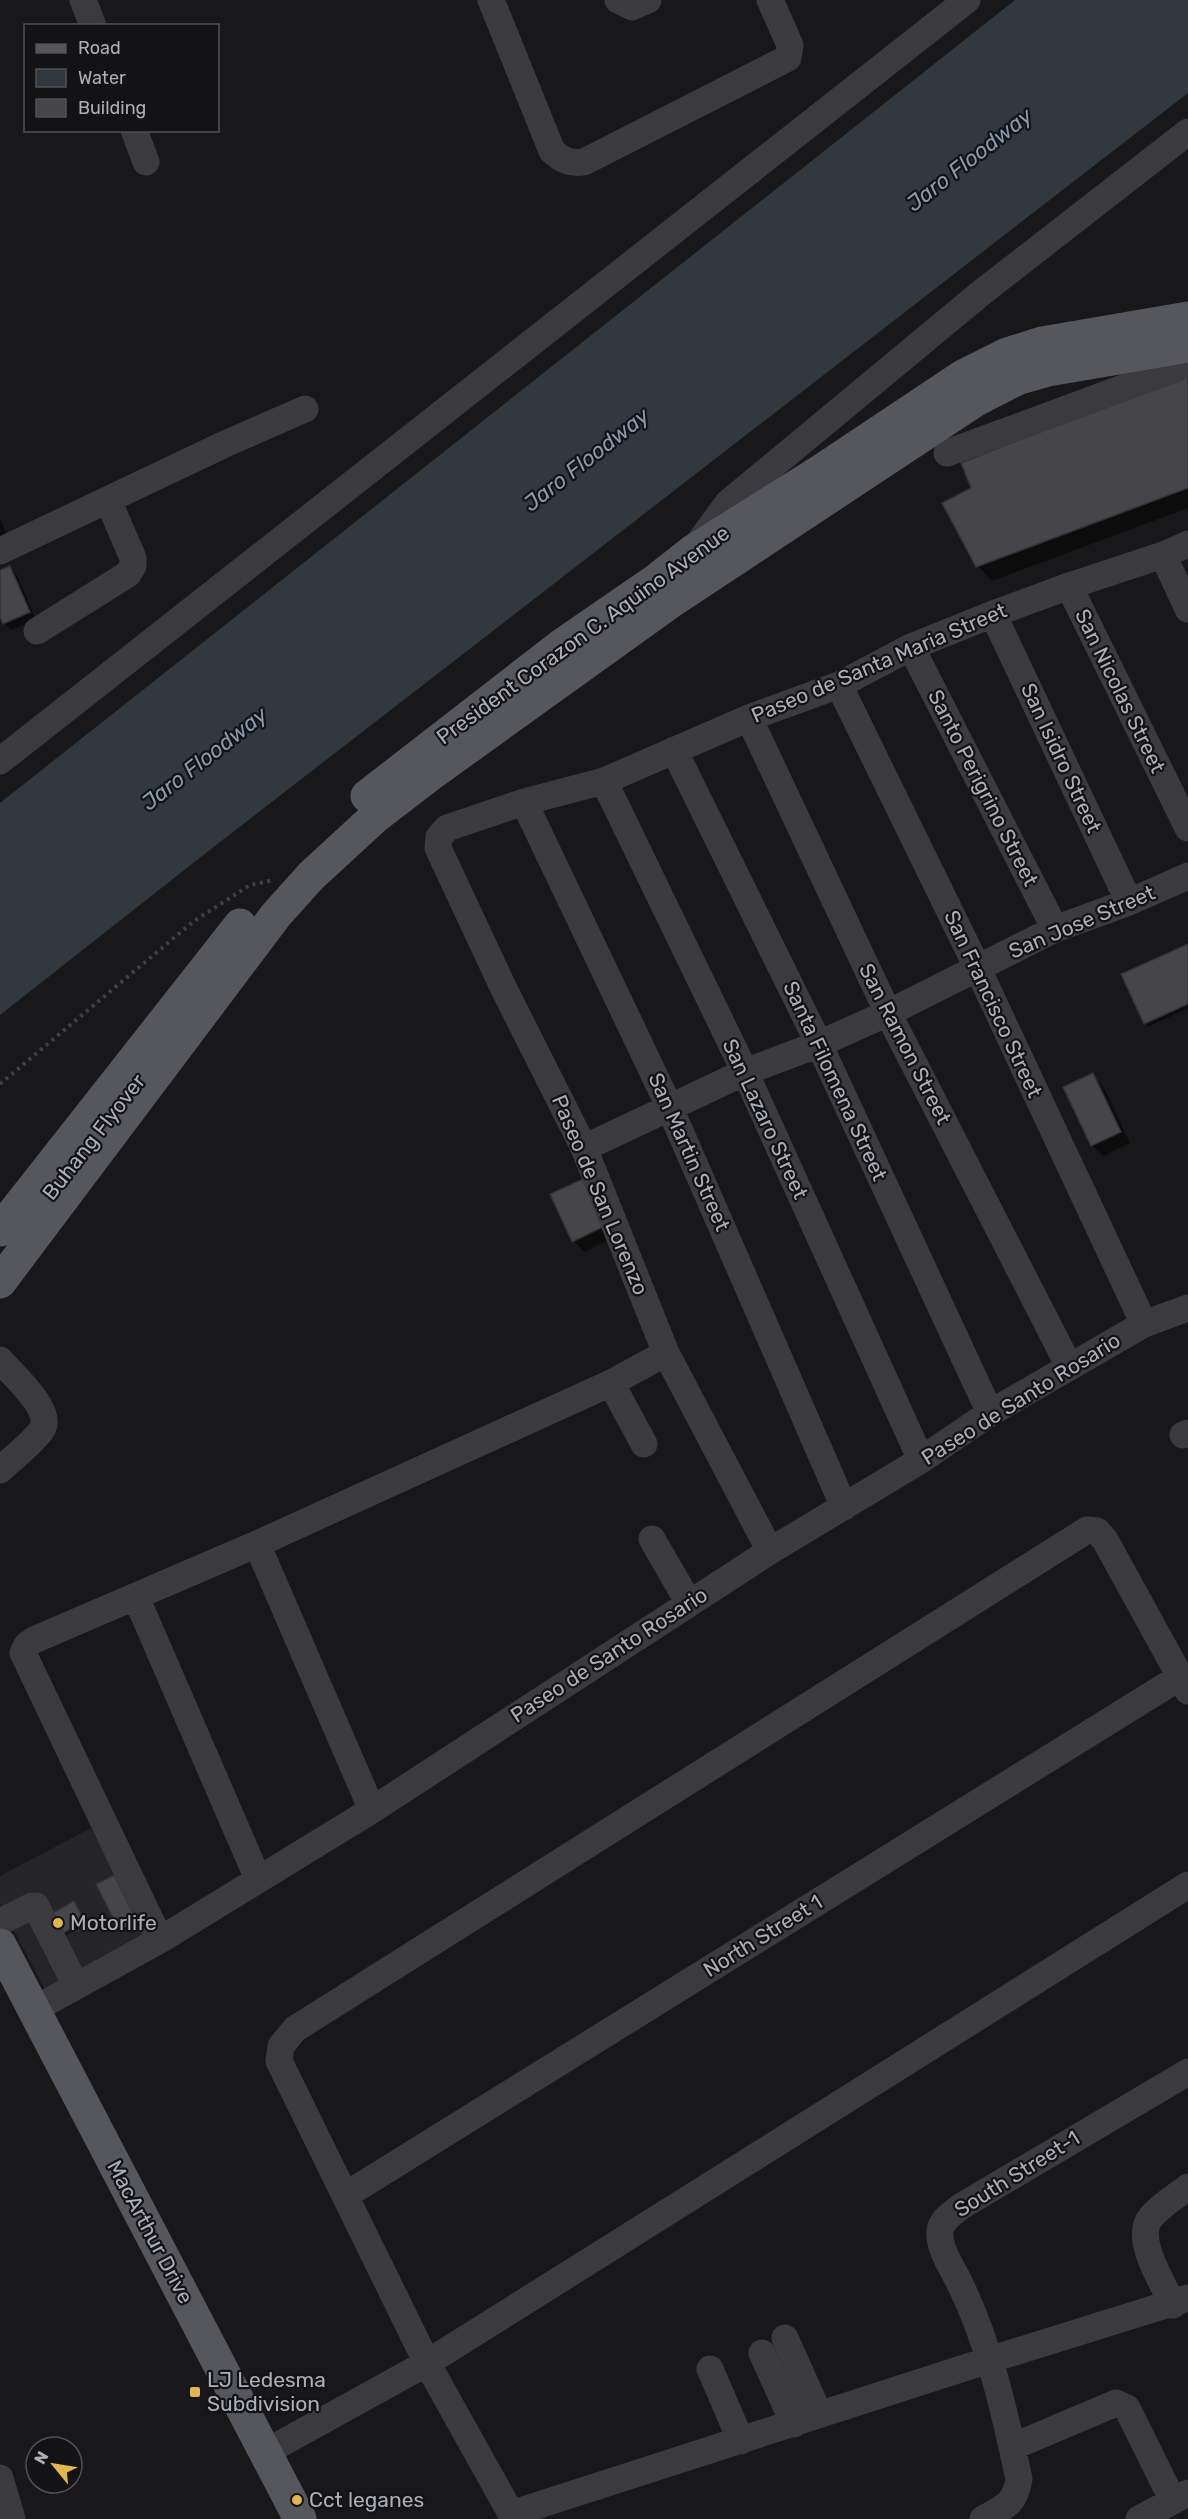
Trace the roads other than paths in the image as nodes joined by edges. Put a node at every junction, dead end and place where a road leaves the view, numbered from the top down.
1 (82, 0) edge
2 (491, 0) edge
3 (618, 0) edge
4 (648, 0) edge
5 (770, 0) edge
6 (967, 0) edge
7 (92, 24) edge
8 (135, 132) edge
9 (1188, 132) edge
10 (146, 162) dead end
11 (1188, 318) edge
12 (1188, 346) edge
13 (1188, 364) edge
14 (305, 409) dead end
15 (893, 439) junction
16 (946, 453) dead end
17 (830, 482) junction
18 (108, 500) junction
19 (1188, 544) edge
20 (0, 551) edge
21 (693, 551) junction
22 (1163, 555) junction
23 (1069, 586) junction
24 (662, 592) junction
25 (1188, 609) edge
26 (993, 614) junction
27 (38, 631) dead end
28 (912, 647) junction
29 (839, 685) junction
30 (749, 718) junction
31 (674, 750) junction
32 (0, 761) edge
33 (604, 781) junction
34 (524, 802) junction
35 (1188, 828) edge
36 (439, 837) joint
37 (1188, 876) edge
38 (1130, 902) junction
39 (1055, 929) junction
40 (978, 969) junction
41 (212, 980) junction
42 (888, 1013) junction
43 (184, 1016) joint
44 (819, 1044) junction
45 (745, 1072) junction
46 (669, 1106) junction
47 (584, 1148) junction
48 (38, 1184) junction
49 (0, 1204) edge
50 (0, 1230) edge
51 (0, 1255) edge
52 (0, 1282) edge
53 (1188, 1308) edge
54 (1144, 1324) junction
55 (666, 1353) junction
56 (0, 1360) edge
57 (1069, 1366) junction
58 (610, 1383) junction
59 (990, 1413) junction
60 (644, 1444) dead end
61 (921, 1460) junction
62 (0, 1470) edge
63 (844, 1507) junction
64 (651, 1539) dead end
65 (257, 1544) junction
66 (770, 1551) junction
67 (136, 1597) junction
68 (689, 1603) junction
69 (1184, 1684) edge
70 (372, 1810) junction
71 (258, 1879) junction
72 (1188, 1885) edge
73 (0, 1922) edge
74 (160, 1940) junction
75 (0, 1945) edge
76 (76, 1986) junction
77 (33, 2010) junction
78 (1188, 2072) edge
79 (1188, 2187) edge
80 (346, 2195) junction
81 (1180, 2302) edge
82 (785, 2338) dead end
83 (762, 2353) dead end
84 (989, 2360) junction
85 (427, 2362) junction
86 (710, 2369) dead end
87 (819, 2414) junction
88 (794, 2424) junction
89 (741, 2441) junction
90 (1012, 2446) junction
91 (266, 2452) junction
92 (0, 2478) edge
93 (1180, 2497) edge
94 (513, 2517) edge
95 (12, 2519) edge
96 (300, 2519) edge
97 (983, 2519) edge
98 (1139, 2519) edge

1 - 7 street
2 - 5 street
3 - 4 street
6 - 32 street
8 - 10 street
9 - 21 street
11 - 15 main road, President Corazon C. Aquino Avenue
12 - 15 main road, President Corazon C. Aquino Avenue
13 - 16 street
14 - 18 street
15 - 17 main road, President Corazon C. Aquino Avenue
17 - 21 main road, President Corazon C. Aquino Avenue
17 - 24 main road, President Corazon C. Aquino Avenue
18 - 20 street
18 - 27 street
19 - 22 street, Paseo de Santa Maria Street
21 - 24 main road, President Corazon C. Aquino Avenue
22 - 23 street, Paseo de Santa Maria Street
22 - 25 street
23 - 26 street, Paseo de Santa Maria Street
23 - 35 street, San Nicolas Street
24 - 41 main road, President Corazon C. Aquino Avenue
24 - 41 main road, President Corazon C. Aquino Avenue
26 - 28 street, Paseo de Santa Maria Street
26 - 38 street, San Isidro Street
28 - 29 street, Paseo de Santa Maria Street
28 - 39 street, Santo Perigrino Street
29 - 30 street, Paseo de Santa Maria Street
29 - 40 street, San Francisco Street
30 - 31 street, Paseo de Santa Maria Street
30 - 42 street, San Ramon Street
31 - 33 street, Paseo de Santa Maria Street
31 - 44 street, Santa Filomena Street
33 - 34 street, Paseo de Santa Maria Street
33 - 45 street, San Lazaro Street
34 - 36 street, Paseo de Santa Maria Street
34 - 46 street, San Martin Street
36 - 47 street, Paseo de San Lorenzo
37 - 38 street, San Jose Street
38 - 39 street, San Jose Street
39 - 40 street, San Jose Street
40 - 42 street, San Jose Street
40 - 54 street, San Francisco Street
41 - 43 main road, President Corazon C. Aquino Avenue
41 - 48 main road, President Corazon C. Aquino Avenue
41 - 52 main road, President Corazon C. Aquino Avenue
42 - 44 street, San Jose Street
42 - 57 street, San Ramon Street
43 - 51 main road, Buhang Flyover
44 - 45 street, San Jose Street
44 - 59 street, Santa Filomena Street
45 - 46 street, San Jose Street
45 - 61 street, San Lazaro Street
46 - 47 street, San Jose Street
46 - 63 street, San Martin Street
47 - 55 street, Paseo de San Lorenzo
48 - 49 street
48 - 50 main road, President Corazon C. Aquino Avenue
53 - 54 street, Paseo de Santo Rosario
54 - 57 street, Paseo de Santo Rosario
55 - 58 street
55 - 66 street, Paseo de San Lorenzo
56 - 62 street
57 - 59 street, Paseo de Santo Rosario
58 - 60 street
58 - 65 street
59 - 61 street, Paseo de Santo Rosario
61 - 63 street, Paseo de Santo Rosario
63 - 66 street, Paseo de Santo Rosario
64 - 68 street
65 - 67 street
65 - 70 street
66 - 68 street, Paseo de Santo Rosario
67 - 71 street
67 - 74 street
68 - 70 street, Paseo de Santo Rosario
69 - 80 street, North Street 1
69 - 80 street
70 - 71 street, Paseo de Santo Rosario
71 - 74 street, Paseo de Santo Rosario
72 - 85 street
73 - 76 street
74 - 76 street, Paseo de Santo Rosario
75 - 77 main road, MacArthur Drive
76 - 77 street, Paseo de Santo Rosario
77 - 91 main road, MacArthur Drive
78 - 84 street, South Street-1
79 - 81 street
80 - 85 street
81 - 84 street
82 - 87 street
83 - 88 street
84 - 87 street
84 - 90 street
85 - 91 street
85 - 94 street
86 - 89 street
87 - 88 street
88 - 89 street
89 - 94 street
90 - 93 street
90 - 97 street
91 - 96 main road, MacArthur Drive
92 - 95 street
93 - 98 street

